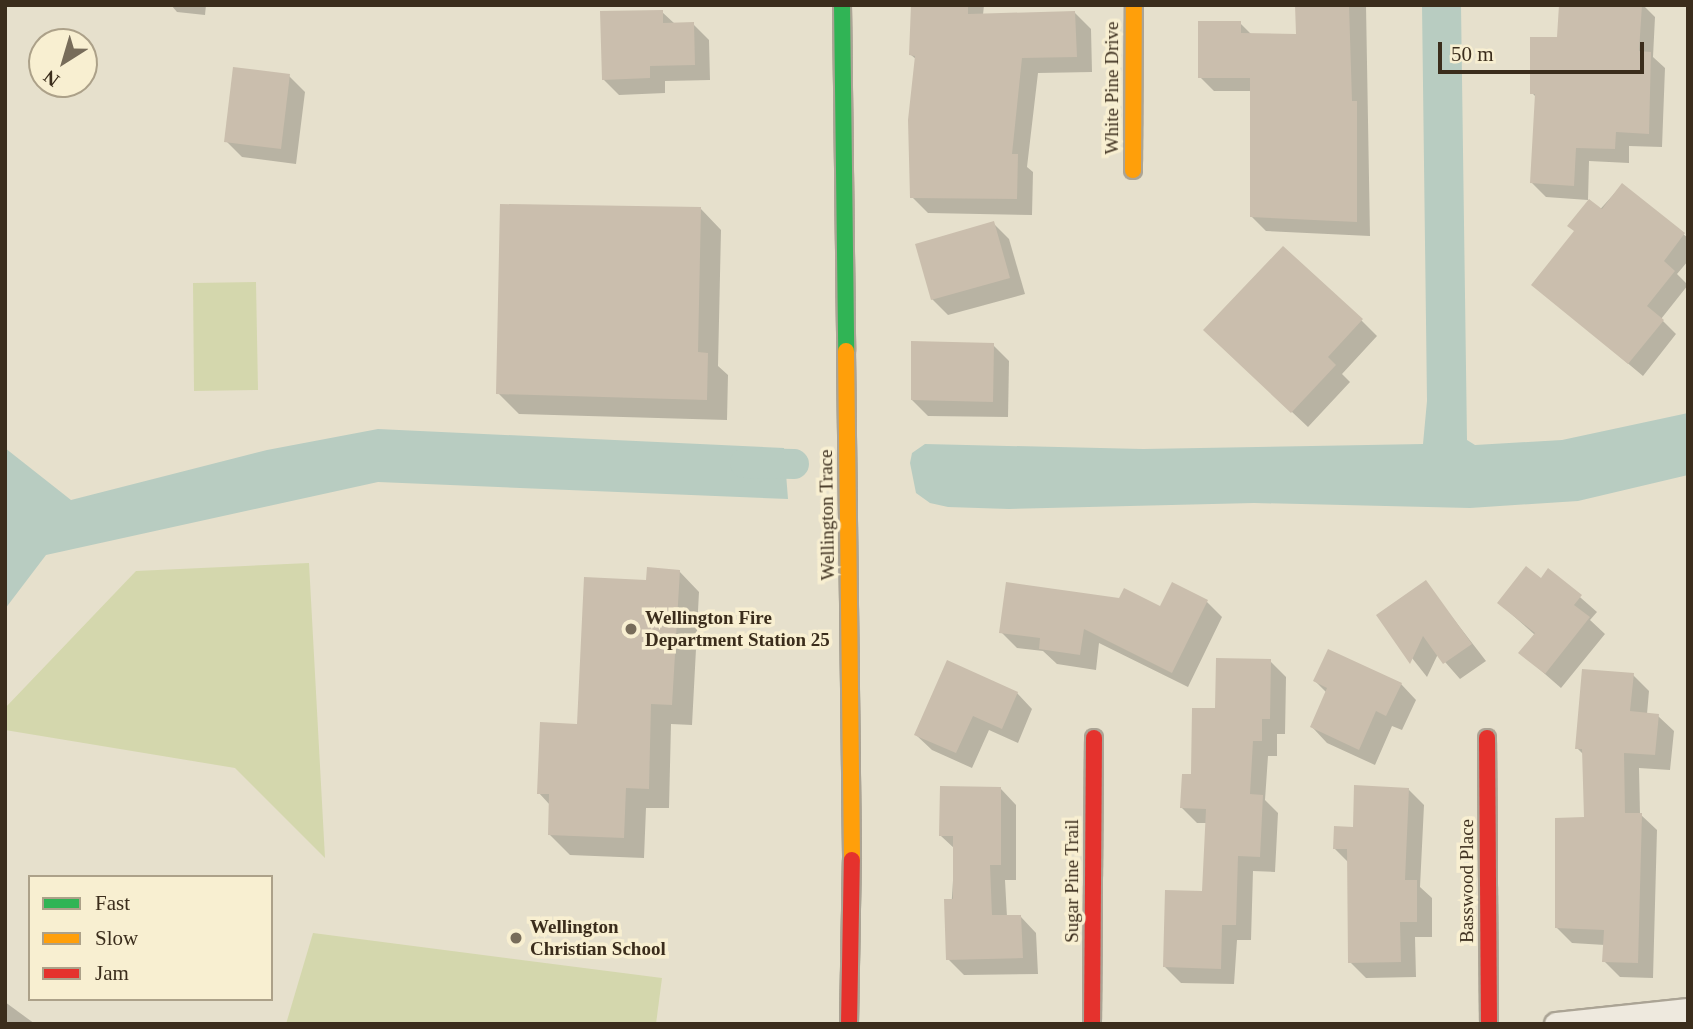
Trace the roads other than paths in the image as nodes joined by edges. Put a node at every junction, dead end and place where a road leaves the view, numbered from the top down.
1 (842, 5) edge
2 (1134, 5) edge
3 (1133, 170) dead end
4 (1094, 738) dead end
5 (1487, 738) dead end
6 (1688, 1010) edge
7 (849, 1024) edge
8 (1092, 1024) edge
9 (1101, 1024) edge
10 (1489, 1024) edge
11 (1556, 1024) edge

1 - 7 street, Wellington Trace
2 - 3 street, White Pine Drive
4 - 8 street, Sugar Pine Trail
5 - 10 street, Basswood Place
6 - 11 street
8 - 9 street

